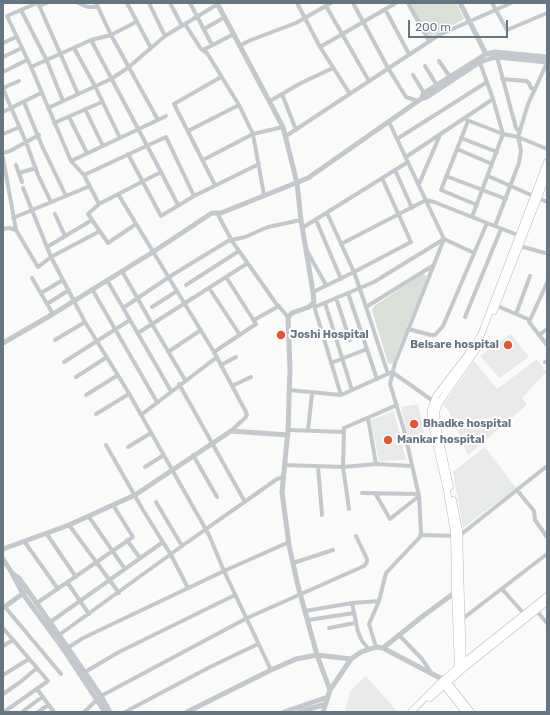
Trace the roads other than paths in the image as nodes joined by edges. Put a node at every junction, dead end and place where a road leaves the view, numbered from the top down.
1 (47, 3) edge
2 (78, 3) edge
3 (127, 3) edge
4 (149, 3) edge
5 (170, 3) edge
6 (190, 3) edge
7 (297, 3) edge
8 (331, 3) edge
9 (353, 3) edge
10 (396, 3) edge
11 (408, 3) edge
12 (460, 3) edge
13 (492, 3) edge
14 (511, 3) edge
15 (38, 4) edge
16 (218, 4) edge
17 (97, 5) edge
18 (326, 6) junction
19 (384, 9) junction
20 (21, 10) junction
21 (496, 10) junction
22 (547, 13) edge
23 (197, 16) junction
24 (225, 17) junction
25 (304, 18) junction
26 (363, 21) junction
27 (470, 21) junction
28 (136, 22) junction
29 (183, 25) junction
30 (204, 29) junction
31 (234, 34) junction
32 (342, 34) junction
33 (111, 35) junction
34 (165, 36) junction
35 (16, 37) junction
36 (91, 40) junction
37 (429, 42) junction
38 (3, 43) edge
39 (212, 45) junction
40 (241, 45) junction
41 (320, 47) junction
42 (22, 48) junction
43 (74, 48) junction
44 (151, 48) junction
45 (203, 50) junction
46 (62, 54) junction
47 (409, 54) junction
48 (486, 54) junction
49 (3, 57) edge
50 (497, 57) junction
51 (547, 57) edge
52 (27, 60) junction
53 (47, 60) junction
54 (479, 60) junction
55 (439, 61) dead end
56 (547, 62) edge
57 (425, 66) dead end
58 (31, 67) junction
59 (129, 67) junction
60 (333, 68) junction
61 (388, 68) junction
62 (3, 72) edge
63 (412, 75) dead end
64 (221, 77) junction
65 (450, 77) junction
66 (111, 79) junction
67 (502, 79) junction
68 (19, 81) dead end
69 (369, 81) junction
70 (487, 82) junction
71 (95, 86) junction
72 (438, 87) junction
73 (3, 89) edge
74 (535, 90) junction
75 (41, 93) junction
76 (424, 93) junction
77 (78, 94) junction
78 (282, 94) junction
79 (350, 94) junction
80 (493, 99) junction
81 (419, 100) junction
82 (63, 101) junction
83 (270, 101) junction
84 (24, 102) junction
85 (102, 102) junction
86 (239, 105) junction
87 (11, 108) junction
88 (48, 108) junction
89 (85, 109) junction
90 (3, 112) edge
91 (166, 116) dead end
92 (69, 117) junction
93 (463, 119) junction
94 (158, 120) junction
95 (468, 121) junction
96 (389, 122) junction
97 (54, 123) junction
98 (20, 127) junction
99 (283, 127) junction
100 (139, 129) junction
101 (296, 130) junction
102 (188, 131) junction
103 (3, 134) edge
104 (253, 134) junction
105 (440, 134) junction
106 (503, 134) junction
107 (39, 135) junction
108 (519, 135) junction
109 (286, 136) junction
110 (120, 138) junction
111 (462, 138) junction
112 (397, 139) junction
113 (26, 142) junction
114 (103, 146) junction
115 (147, 146) junction
116 (547, 148) edge
117 (457, 149) junction
118 (497, 152) junction
119 (3, 153) edge
120 (87, 153) junction
121 (128, 154) junction
122 (406, 156) junction
123 (3, 158) edge
124 (203, 160) junction
125 (71, 161) junction
126 (408, 162) junction
127 (547, 162) edge
128 (259, 164) junction
129 (492, 164) junction
130 (16, 165) dead end
131 (36, 168) junction
132 (395, 170) junction
133 (161, 172) junction
134 (19, 173) junction
135 (84, 175) junction
136 (547, 175) edge
137 (446, 176) junction
138 (488, 176) junction
139 (382, 178) junction
140 (143, 181) junction
141 (22, 182) dead end
142 (296, 183) junction
143 (419, 184) junction
144 (215, 185) junction
145 (90, 186) junction
146 (511, 186) junction
147 (23, 188) dead end
148 (482, 190) junction
149 (118, 194) junction
150 (66, 196) junction
151 (194, 196) junction
152 (264, 196) junction
153 (536, 197) junction
154 (506, 199) junction
155 (426, 200) junction
156 (51, 202) junction
157 (547, 202) edge
158 (99, 204) junction
159 (178, 205) junction
160 (477, 205) junction
161 (412, 208) junction
162 (33, 210) junction
163 (217, 213) junction
164 (327, 213) junction
165 (55, 214) dead end
166 (399, 214) junction
167 (472, 217) junction
168 (13, 218) junction
169 (92, 220) junction
170 (301, 220) junction
171 (316, 220) junction
172 (487, 223) junction
173 (136, 224) junction
174 (495, 226) junction
175 (302, 228) junction
176 (501, 228) junction
177 (3, 229) edge
178 (16, 230) junction
179 (100, 231) junction
180 (65, 236) junction
181 (521, 237) junction
182 (444, 239) junction
183 (232, 241) junction
184 (341, 244) junction
185 (520, 246) junction
186 (47, 247) junction
187 (306, 249) junction
188 (239, 251) junction
189 (153, 252) junction
190 (474, 253) junction
191 (545, 253) dead end
192 (51, 257) junction
193 (248, 263) junction
194 (434, 265) junction
195 (122, 271) junction
196 (354, 272) junction
197 (530, 276) dead end
198 (169, 277) junction
199 (226, 277) junction
200 (32, 278) dead end
201 (340, 279) junction
202 (63, 280) junction
203 (107, 280) junction
204 (547, 283) edge
205 (186, 285) dead end
206 (326, 286) junction
207 (209, 288) junction
208 (359, 288) junction
209 (92, 289) junction
210 (69, 290) junction
211 (177, 291) junction
212 (313, 292) junction
213 (348, 293) junction
214 (41, 294) junction
215 (137, 298) junction
216 (336, 298) junction
217 (74, 300) junction
218 (185, 303) junction
219 (325, 303) junction
220 (47, 304) junction
221 (314, 305) junction
222 (494, 305) junction
223 (279, 306) junction
224 (152, 307) dead end
225 (366, 307) junction
226 (123, 308) junction
227 (53, 314) junction
228 (516, 314) junction
229 (288, 317) junction
230 (465, 317) dead end
231 (130, 320) junction
232 (254, 320) junction
233 (530, 320) junction
234 (85, 322) junction
235 (152, 324) junction
236 (114, 329) junction
237 (408, 329) junction
238 (547, 329) edge
239 (201, 330) junction
240 (138, 333) junction
241 (240, 335) junction
242 (539, 335) junction
243 (55, 340) dead end
244 (96, 340) junction
245 (350, 340) dead end
246 (3, 343) edge
247 (547, 345) edge
248 (367, 349) junction
249 (168, 352) junction
250 (214, 352) junction
251 (217, 357) junction
252 (236, 357) dead end
253 (107, 358) junction
254 (342, 360) junction
255 (64, 362) dead end
256 (331, 363) junction
257 (221, 365) junction
258 (390, 373) junction
259 (118, 375) junction
260 (76, 377) dead end
261 (251, 377) dead end
262 (377, 379) junction
263 (185, 380) junction
264 (179, 384) junction
265 (232, 386) junction
266 (289, 390) junction
267 (352, 390) junction
268 (171, 391) junction
269 (312, 393) junction
270 (129, 394) junction
271 (86, 395) dead end
272 (341, 395) junction
273 (157, 402) junction
274 (436, 403) junction
275 (397, 405) junction
276 (96, 414) dead end
277 (141, 415) junction
278 (368, 418) junction
279 (230, 430) junction
280 (308, 431) junction
281 (344, 432) junction
282 (151, 433) junction
283 (288, 433) junction
284 (212, 442) junction
285 (106, 445) dead end
286 (128, 447) dead end
287 (164, 455) junction
288 (193, 455) junction
289 (376, 464) junction
290 (285, 465) junction
291 (412, 466) junction
292 (547, 466) edge
293 (145, 467) dead end
294 (318, 467) junction
295 (343, 467) junction
296 (172, 470) junction
297 (284, 477) junction
298 (517, 490) junction
299 (362, 493) dead end
300 (375, 493) junction
301 (135, 495) junction
302 (419, 495) junction
303 (217, 497) dead end
304 (156, 502) dead end
305 (245, 502) junction
306 (113, 506) junction
307 (349, 509) dead end
308 (322, 515) dead end
309 (89, 517) junction
310 (69, 525) junction
311 (206, 530) junction
312 (46, 533) junction
313 (421, 535) junction
314 (546, 535) edge
315 (356, 536) dead end
316 (457, 536) junction
317 (127, 540) junction
318 (24, 541) junction
319 (163, 542) junction
320 (289, 542) junction
321 (182, 546) junction
322 (3, 549) edge
323 (333, 550) dead end
324 (113, 551) junction
325 (547, 554) edge
326 (171, 555) junction
327 (140, 558) junction
328 (3, 559) edge
329 (96, 562) junction
330 (293, 563) junction
331 (125, 569) junction
332 (224, 571) junction
333 (76, 576) junction
334 (110, 580) junction
335 (67, 582) junction
336 (188, 588) junction
337 (460, 588) junction
338 (58, 589) junction
339 (502, 589) junction
340 (25, 592) junction
341 (119, 592) junction
342 (455, 592) junction
343 (300, 594) junction
344 (236, 595) junction
345 (547, 596) edge
346 (80, 601) junction
347 (377, 602) junction
348 (547, 602) edge
349 (352, 603) junction
350 (37, 604) junction
351 (4, 608) edge
352 (535, 608) junction
353 (305, 612) junction
354 (89, 614) junction
355 (354, 614) junction
356 (526, 616) junction
357 (246, 618) junction
358 (308, 620) junction
359 (461, 621) junction
360 (355, 623) junction
361 (547, 623) edge
362 (48, 624) junction
363 (3, 628) edge
364 (329, 628) dead end
365 (59, 635) junction
366 (398, 635) junction
367 (13, 640) junction
368 (258, 644) junction
369 (3, 646) edge
370 (376, 647) junction
371 (383, 648) junction
372 (66, 649) junction
373 (369, 649) junction
374 (317, 654) junction
375 (29, 659) junction
376 (351, 659) junction
377 (37, 668) junction
378 (461, 668) junction
379 (271, 670) junction
380 (85, 672) junction
381 (61, 674) dead end
382 (432, 674) junction
383 (3, 675) edge
384 (444, 681) junction
385 (37, 689) junction
386 (330, 690) junction
387 (3, 694) edge
388 (42, 697) junction
389 (328, 697) junction
390 (100, 698) junction
391 (326, 704) junction
392 (48, 705) junction
393 (4, 712) edge
394 (22, 712) edge
395 (38, 712) edge
396 (54, 712) edge
397 (84, 712) edge
398 (105, 712) edge
399 (110, 712) edge
400 (125, 712) edge
401 (187, 712) edge
402 (284, 712) edge
403 (299, 712) edge
404 (323, 712) edge
405 (411, 712) edge
406 (416, 712) edge
407 (465, 712) edge
408 (471, 712) edge

1 - 15 street
2 - 17 street
3 - 28 street
4 - 34 street
5 - 29 street
6 - 23 street
7 - 25 street
8 - 18 street
9 - 26 street
10 - 19 street
11 - 37 street
12 - 27 street
13 - 21 street
14 - 21 street
15 - 20 street
15 - 46 street
16 - 23 street
16 - 24 street
17 - 33 street
18 - 25 street
18 - 32 street
19 - 26 street
19 - 47 street
20 - 35 street
20 - 53 street
21 - 22 street
21 - 27 street
23 - 29 street
23 - 30 street
24 - 30 street
24 - 31 street
25 - 40 street
25 - 41 street
26 - 32 street
26 - 61 street
27 - 37 street
27 - 48 street
28 - 33 street
28 - 44 street
29 - 34 street
29 - 45 street
30 - 39 street
31 - 39 street
31 - 40 street
32 - 41 street
32 - 69 street
33 - 36 street
33 - 59 street
34 - 44 street
35 - 38 street
35 - 42 street
36 - 43 street
36 - 66 street
37 - 47 street
39 - 45 street
40 - 83 street
41 - 60 street
42 - 49 street
42 - 52 street
43 - 46 street
43 - 71 street
44 - 59 street
45 - 64 street
46 - 53 street
46 - 77 street
47 - 61 street
48 - 51 street
48 - 54 street
50 - 54 street
50 - 56 street
50 - 67 street
52 - 58 street
52 - 62 street
53 - 58 street
53 - 82 street
54 - 65 street
54 - 70 street
54 - 72 street
55 - 65 street
56 - 74 street
57 - 72 street
58 - 75 street
59 - 66 street
59 - 94 street
60 - 78 street
60 - 79 street
61 - 69 street
61 - 81 street
63 - 76 street
64 - 86 street
64 - 102 street
65 - 72 street
66 - 71 street
66 - 100 street
67 - 74 street
67 - 108 street
68 - 73 street
69 - 79 street
70 - 80 street
70 - 112 street
71 - 77 street
71 - 85 street
72 - 76 street
72 - 81 street
73 - 87 street
74 - 108 street
75 - 84 street
75 - 88 street
76 - 81 street
77 - 82 street
78 - 83 street
78 - 101 street
79 - 101 street
80 - 93 street
80 - 106 street
81 - 96 street
82 - 88 street
83 - 99 street
84 - 87 street
84 - 107 street
85 - 89 street
85 - 110 street
86 - 102 street
86 - 104 street
87 - 90 street
87 - 98 street
88 - 97 street
89 - 92 street
89 - 114 street
91 - 94 street
92 - 97 street
92 - 120 street
93 - 95 street
93 - 105 street
94 - 100 street
95 - 106 street
95 - 111 street
96 - 112 street
96 - 142 street
97 - 125 street
98 - 103 street
98 - 113 street
99 - 104 street
99 - 109 street
100 - 110 street
100 - 115 street
101 - 109 street
102 - 124 street
104 - 124 street
104 - 128 street
105 - 122 street
105 - 143 street
106 - 108 street
106 - 118 street
107 - 113 street
107 - 150 street
108 - 116 street
108 - 146 street
109 - 142 street
110 - 114 street
111 - 117 street
111 - 118 street
112 - 122 street
113 - 119 street
113 - 131 street
114 - 120 street
115 - 121 street
115 - 133 street
115 - 151 street
117 - 129 street
117 - 137 street
118 - 129 street
120 - 125 street
121 - 135 street
121 - 140 street
122 - 126 street
123 - 168 street
124 - 144 street
125 - 135 street
126 - 132 street
126 - 143 street
127 - 153 main road
128 - 144 street
128 - 152 street
129 - 138 street
130 - 134 street
131 - 134 street
131 - 156 street
132 - 139 street
132 - 161 street
133 - 140 street
133 - 159 street
134 - 141 street
135 - 145 street
136 - 153 main road
137 - 148 street
137 - 160 street
138 - 146 street
138 - 148 street
139 - 164 street
139 - 166 street
140 - 149 street
140 - 159 street
142 - 152 street
142 - 170 street
143 - 155 street
144 - 151 street
145 - 150 street
145 - 158 street
146 - 153 street
146 - 154 street
147 - 162 street
148 - 154 street
148 - 160 street
149 - 158 street
149 - 173 street
150 - 156 street
151 - 159 street
152 - 163 street
153 - 157 street
153 - 181 main road
154 - 174 street
155 - 161 street
155 - 167 street
155 - 182 street
156 - 162 street
158 - 169 street
160 - 167 street
161 - 166 street
162 - 168 street
162 - 186 street
163 - 183 street
163 - 189 street
164 - 171 street
164 - 184 street
165 - 180 street
166 - 184 street
166 - 196 street
167 - 172 street
168 - 178 street
169 - 179 street
169 - 180 street
170 - 175 street
170 - 183 street
171 - 175 street
171 - 201 street
172 - 174 street
172 - 190 street
173 - 179 street
173 - 189 street
174 - 176 street
175 - 187 street
176 - 181 street
176 - 230 street
177 - 178 street
178 - 192 street
179 - 192 street
180 - 186 street
181 - 185 main road
181 - 222 main road
182 - 190 street
182 - 194 street
182 - 208 street
183 - 188 street
183 - 198 street
184 - 196 street
185 - 191 street
185 - 222 main road
186 - 192 street
187 - 206 street
187 - 212 street
188 - 193 street
188 - 205 street
189 - 195 street
189 - 198 street
190 - 237 street
192 - 202 street
193 - 199 street
193 - 223 street
194 - 225 street
194 - 237 street
195 - 203 street
195 - 215 street
196 - 201 street
196 - 208 street
197 - 228 street
198 - 211 street
198 - 215 street
199 - 207 street
199 - 232 street
200 - 214 street
201 - 206 street
202 - 210 street
202 - 214 street
203 - 209 street
203 - 226 street
204 - 233 street
206 - 212 street
207 - 218 street
207 - 241 street
208 - 213 street
208 - 225 street
209 - 217 street
209 - 236 street
210 - 217 street
210 - 220 street
211 - 218 street
211 - 224 street
212 - 221 street
213 - 216 street
213 - 248 street
214 - 220 street
215 - 226 street
215 - 235 street
216 - 219 street
216 - 245 street
217 - 227 street
217 - 234 street
218 - 235 street
218 - 239 street
219 - 221 street
219 - 254 street
220 - 227 street
221 - 229 street
221 - 256 street
222 - 228 street
222 - 274 main road
223 - 229 street
223 - 232 street
225 - 258 street
226 - 231 street
227 - 246 street
228 - 233 street
229 - 266 street
231 - 236 street
231 - 240 street
232 - 241 street
233 - 242 street
234 - 243 street
234 - 244 street
235 - 240 street
235 - 249 street
236 - 244 street
236 - 273 street
237 - 258 street
238 - 242 street
239 - 249 street
239 - 250 street
240 - 268 street
241 - 250 street
242 - 247 street
244 - 253 street
244 - 255 street
248 - 254 street
248 - 262 street
249 - 263 street
250 - 251 street
251 - 257 street
251 - 263 street
252 - 257 street
253 - 259 street
253 - 260 street
254 - 256 street
254 - 267 street
256 - 272 street
257 - 265 street
258 - 262 street
258 - 274 street
258 - 275 street
259 - 270 street
259 - 271 street
261 - 265 street
262 - 267 street
263 - 264 street
264 - 268 street
264 - 284 street
265 - 279 street
266 - 269 street
266 - 283 street
267 - 272 street
268 - 273 street
269 - 272 street
269 - 280 street
270 - 276 street
270 - 277 street
273 - 277 street
274 - 316 main road
275 - 278 street
275 - 291 street
277 - 282 street
278 - 281 street
278 - 289 street
279 - 283 street
279 - 284 street
280 - 281 street
280 - 283 street
281 - 295 street
282 - 286 street
282 - 287 street
283 - 290 street
284 - 288 street
284 - 305 street
285 - 301 street
287 - 293 street
287 - 296 street
288 - 296 street
288 - 303 street
289 - 291 street
289 - 295 street
290 - 294 street
290 - 297 street
291 - 302 street
292 - 298 street
294 - 295 street
294 - 308 street
295 - 307 street
296 - 301 street
296 - 311 street
297 - 305 street
297 - 320 street
298 - 314 street
298 - 316 street
299 - 300 street
300 - 302 street
300 - 302 street
301 - 306 street
301 - 319 street
302 - 313 street
304 - 321 street
305 - 311 street
306 - 309 street
306 - 317 street
309 - 310 street
309 - 324 street
310 - 312 street
310 - 329 street
311 - 321 street
311 - 332 street
312 - 318 street
312 - 333 street
313 - 316 street
313 - 347 street
315 - 343 street
316 - 337 main road
316 - 342 main road
317 - 324 street
317 - 327 street
318 - 322 street
318 - 338 street
319 - 326 street
319 - 327 street
320 - 330 street
320 - 332 street
321 - 326 street
323 - 330 street
324 - 329 street
324 - 331 street
325 - 339 street
326 - 336 street
326 - 341 street
327 - 331 street
328 - 340 street
329 - 333 street
329 - 334 street
330 - 343 street
331 - 334 street
332 - 336 street
332 - 344 street
333 - 335 street
334 - 341 street
334 - 346 street
335 - 338 street
335 - 346 street
336 - 372 street
337 - 342 street
337 - 359 main road
338 - 350 street
339 - 356 street
339 - 359 street
340 - 350 street
340 - 351 street
340 - 362 street
341 - 354 street
342 - 366 street
342 - 378 main road
343 - 353 street
343 - 357 street
344 - 357 street
344 - 380 street
345 - 352 main road
346 - 354 street
346 - 362 street
347 - 349 street
347 - 370 street
348 - 352 main road
349 - 353 street
349 - 355 street
350 - 362 street
351 - 381 street
352 - 356 main road
352 - 361 street
353 - 358 street
354 - 365 street
355 - 358 street
355 - 360 street
356 - 378 main road
357 - 368 street
357 - 390 street
358 - 374 street
359 - 378 main road
360 - 364 street
360 - 373 street
362 - 365 street
362 - 372 street
363 - 367 street
365 - 372 street
366 - 371 street
366 - 382 street
367 - 369 street
367 - 375 street
368 - 379 street
368 - 400 street
370 - 371 street
370 - 373 street
371 - 382 street
372 - 380 street
372 - 390 street
373 - 376 street
374 - 376 street
374 - 379 street
374 - 386 street
375 - 377 street
375 - 383 street
376 - 386 street
377 - 385 street
377 - 387 street
378 - 384 main road
379 - 401 street
380 - 390 street
382 - 384 street
384 - 405 main road
384 - 406 main road
384 - 407 main road
384 - 408 main road
385 - 388 street
385 - 393 street
386 - 389 street
388 - 392 street
388 - 394 street
389 - 391 street
389 - 402 street
390 - 397 street
390 - 398 street
390 - 399 street
391 - 403 street
391 - 404 street
392 - 395 street
392 - 396 street

